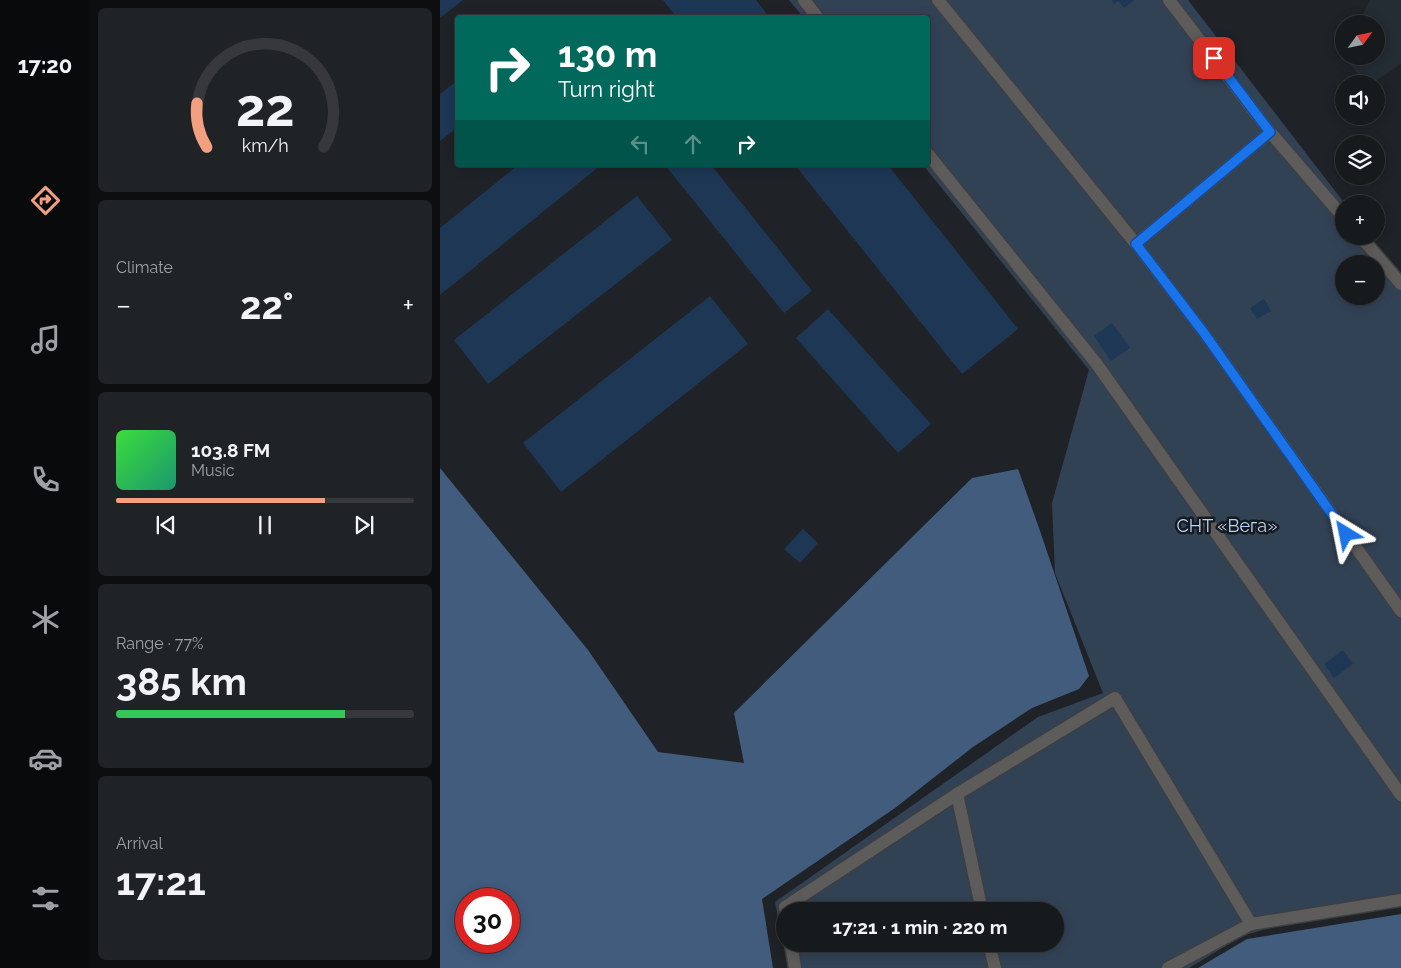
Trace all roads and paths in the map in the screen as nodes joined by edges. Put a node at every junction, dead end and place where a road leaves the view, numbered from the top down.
1 (804, 0) edge
2 (938, 0) edge
3 (1169, 0) edge
4 (816, 15) edge
5 (1270, 132) junction
6 (930, 156) edge
7 (1335, 208) edge
8 (1136, 244) junction
9 (1368, 245) edge
10 (1401, 284) edge
11 (1401, 612) edge
12 (957, 794) junction
13 (1401, 795) edge
14 (1401, 900) edge
15 (793, 902) edge
16 (980, 902) edge
17 (1251, 924) junction
18 (792, 952) edge
19 (991, 952) edge
20 (795, 968) edge
21 (994, 968) edge
22 (1168, 968) edge

1 - 4 street
2 - 8 street
3 - 5 street
5 - 7 street
5 - 8 street
6 - 13 street
8 - 11 street
9 - 10 street
12 - 15 street
12 - 16 street
12 - 17 street
14 - 17 street
17 - 22 street
18 - 20 street
19 - 21 street

